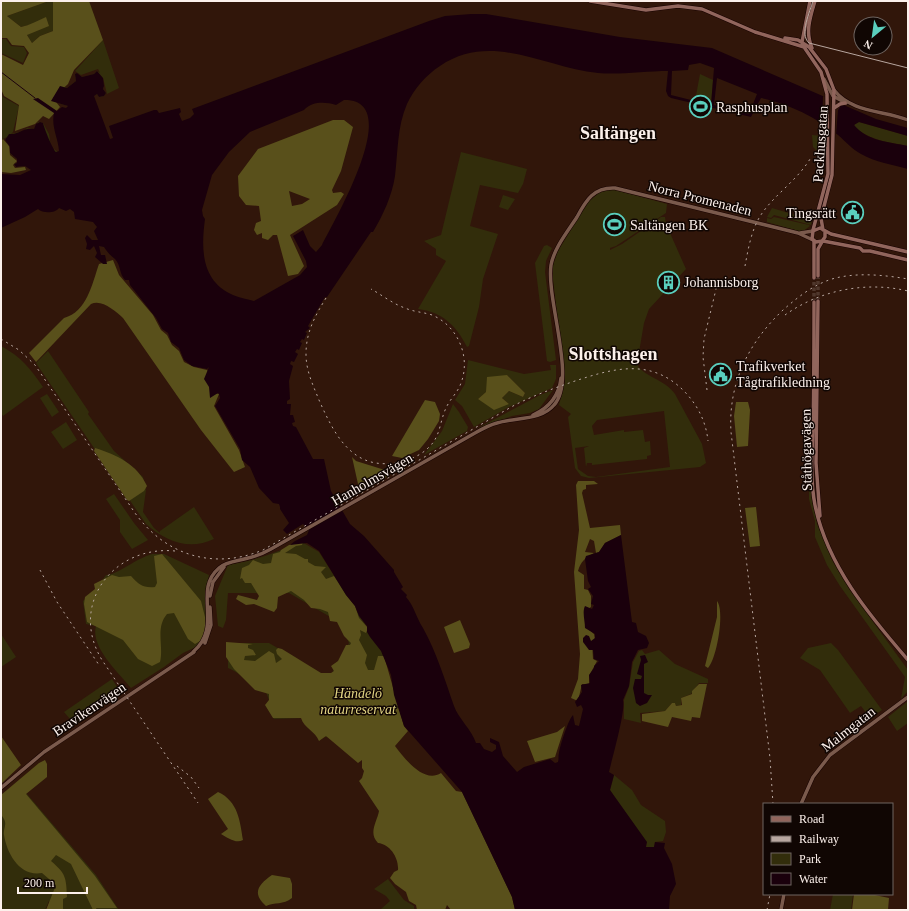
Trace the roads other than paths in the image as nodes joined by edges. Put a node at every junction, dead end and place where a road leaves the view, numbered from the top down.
1 (590, 1) edge
2 (810, 1) edge
3 (815, 1) edge
4 (778, 37) junction
5 (802, 42) junction
6 (804, 47) junction
7 (813, 51) junction
8 (834, 90) junction
9 (840, 97) junction
10 (831, 98) junction
11 (843, 103) junction
12 (853, 106) junction
13 (834, 108) junction
14 (908, 120) edge
15 (820, 215) junction
16 (814, 230) junction
17 (824, 230) junction
18 (800, 234) junction
19 (813, 240) junction
20 (822, 241) junction
21 (863, 242) junction
22 (869, 242) junction
23 (860, 248) junction
24 (868, 250) junction
25 (908, 252) edge
26 (908, 260) edge
27 (816, 302) tunnel mouth
28 (553, 404) joint
29 (215, 574) joint
30 (896, 647) junction
31 (908, 660) edge
32 (908, 663) edge
33 (908, 696) edge
34 (1, 788) edge
35 (801, 803) edge
36 (784, 895) edge
37 (781, 910) edge

1 - 4 main road
2 - 5 main road
3 - 7 main road
4 - 5 main road
4 - 6 main road
5 - 6 main road
5 - 7 main road
6 - 10 main road
7 - 8 main road
8 - 9 street
8 - 10 main road
9 - 10 street
9 - 12 street
10 - 11 street
10 - 13 main road, Packhusgatan
10 - 15 main road, Packhusgatan
11 - 12 street
11 - 13 main road
12 - 14 street
13 - 15 main road, Packhusgatan
15 - 16 main road, Packhusgatan
15 - 17 main road, Packhusgatan
16 - 17 main road
16 - 18 street, Norra Promenaden
16 - 19 main road, Packhusgatan
17 - 20 main road
17 - 21 main road
18 - 19 street, Norra Promenaden
18 - 28 street, Norra Promenaden
19 - 20 main road
19 - 20 main road
20 - 23 main road
21 - 22 main road
21 - 23 main road
22 - 24 main road
22 - 25 main road
23 - 24 main road
24 - 26 main road
27 - 30 main road, Ståthögavägen
28 - 29 street, Hanholmsvägen
29 - 34 street, Bravikenvägen
30 - 31 main road, Ståthögavägen
30 - 32 main road, Ståthögavägen
33 - 35 street, Malmgatan
36 - 37 street

